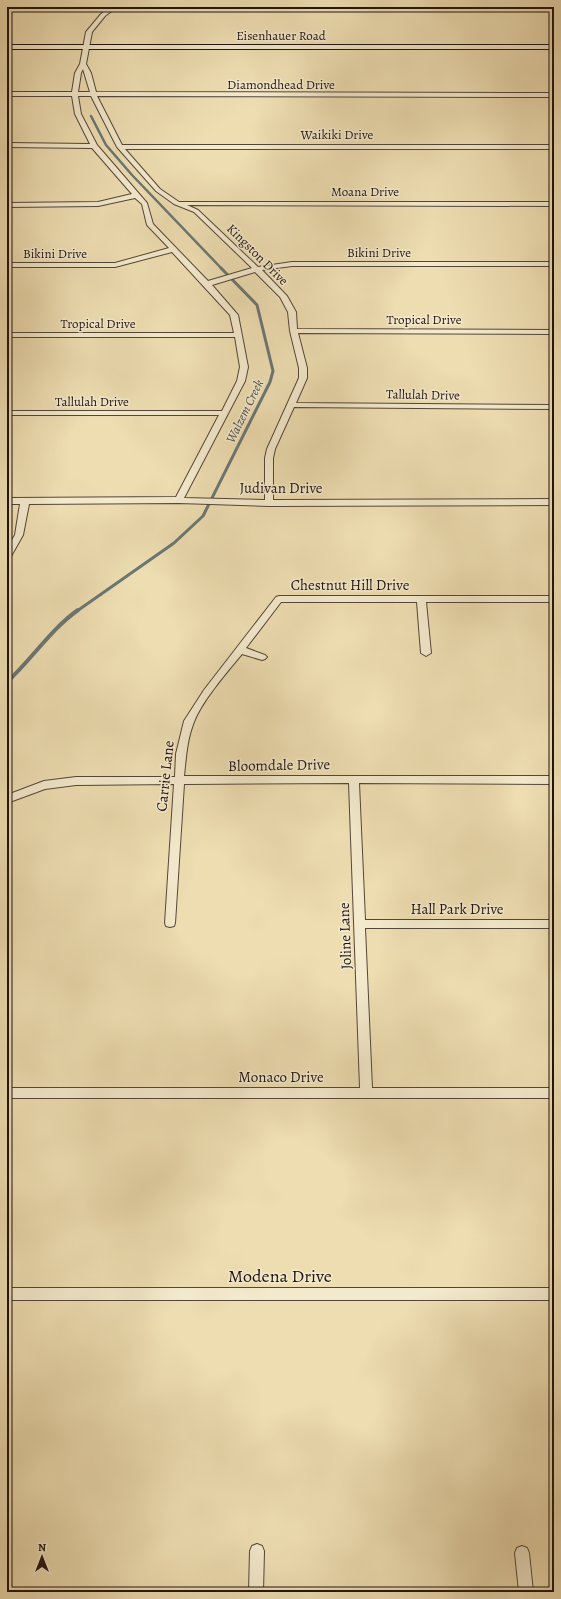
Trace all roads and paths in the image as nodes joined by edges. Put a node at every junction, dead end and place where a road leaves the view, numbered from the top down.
1 (114, 7) edge
2 (86, 46) junction
3 (7, 47) edge
4 (554, 47) edge
5 (83, 64) junction
6 (7, 94) edge
7 (75, 94) junction
8 (93, 94) junction
9 (554, 95) edge
10 (7, 145) edge
11 (94, 146) junction
12 (120, 147) junction
13 (554, 147) edge
14 (137, 195) junction
15 (176, 203) junction
16 (7, 204) edge
17 (554, 204) edge
18 (174, 249) junction
19 (554, 264) edge
20 (7, 265) edge
21 (257, 269) junction
22 (207, 284) junction
23 (294, 331) junction
24 (554, 332) edge
25 (7, 335) edge
26 (238, 335) junction
27 (292, 405) junction
28 (554, 407) edge
29 (7, 413) edge
30 (224, 413) junction
31 (179, 500) junction
32 (7, 501) edge
33 (25, 501) junction
34 (554, 502) edge
35 (269, 503) junction
36 (7, 556) edge
37 (279, 599) joint
38 (421, 599) junction
39 (554, 599) edge
40 (240, 650) junction
41 (426, 653) dead end
42 (262, 657) dead end
43 (354, 779) junction
44 (554, 780) edge
45 (178, 781) junction
46 (7, 799) edge
47 (170, 923) dead end
48 (359, 924) junction
49 (554, 924) edge
50 (7, 1093) edge
51 (366, 1093) junction
52 (554, 1093) edge
53 (7, 1294) edge
54 (554, 1294) edge
55 (257, 1551) dead end
56 (522, 1553) dead end
57 (256, 1592) edge
58 (526, 1592) edge

1 - 2 street
2 - 3 main road, Eisenhauer Road
2 - 4 main road, Eisenhauer Road
2 - 5 street
5 - 7 street
5 - 8 street, Kingston Drive
6 - 7 street, Diamondhead Drive
7 - 8 street, Diamondhead Drive
7 - 11 street
8 - 9 street, Diamondhead Drive
8 - 12 street, Kingston Drive
10 - 11 street
11 - 14 street
12 - 13 street, Waikiki Drive
12 - 15 street, Kingston Drive
14 - 16 street
14 - 18 street
15 - 17 street, Moana Drive
15 - 21 street, Kingston Drive
18 - 20 street, Bikini Drive
18 - 22 street
19 - 21 street, Bikini Drive
21 - 22 street, Bikini Drive
21 - 23 street, Kingston Drive
22 - 26 street
23 - 24 street, Tropical Drive
23 - 27 street, Kingston Drive
25 - 26 street, Tropical Drive
26 - 30 street
27 - 28 street, Tallulah Drive
27 - 35 street, Kingston Drive
29 - 30 street, Tallulah Drive
30 - 31 street
31 - 33 street, Judivan Drive
31 - 35 street, Judivan Drive
32 - 33 street, Judivan Drive
33 - 36 street
34 - 35 street, Judivan Drive
37 - 38 street, Chestnut Hill Drive
37 - 40 street, Carrie Lane
38 - 39 street, Chestnut Hill Drive
38 - 41 street, Chestnut Hill Drive
40 - 42 street
40 - 45 street, Carrie Lane
43 - 44 street, Bloomdale Drive
43 - 45 street, Bloomdale Drive
43 - 48 street, Joline Lane
45 - 46 street, Bloomdale Drive
45 - 47 street, Carrie Lane
48 - 49 street, Hall Park Drive
48 - 51 street, Joline Lane
50 - 51 street, Monaco Drive
51 - 52 street, Monaco Drive
53 - 54 street, Modena Drive
55 - 57 street
56 - 58 street

